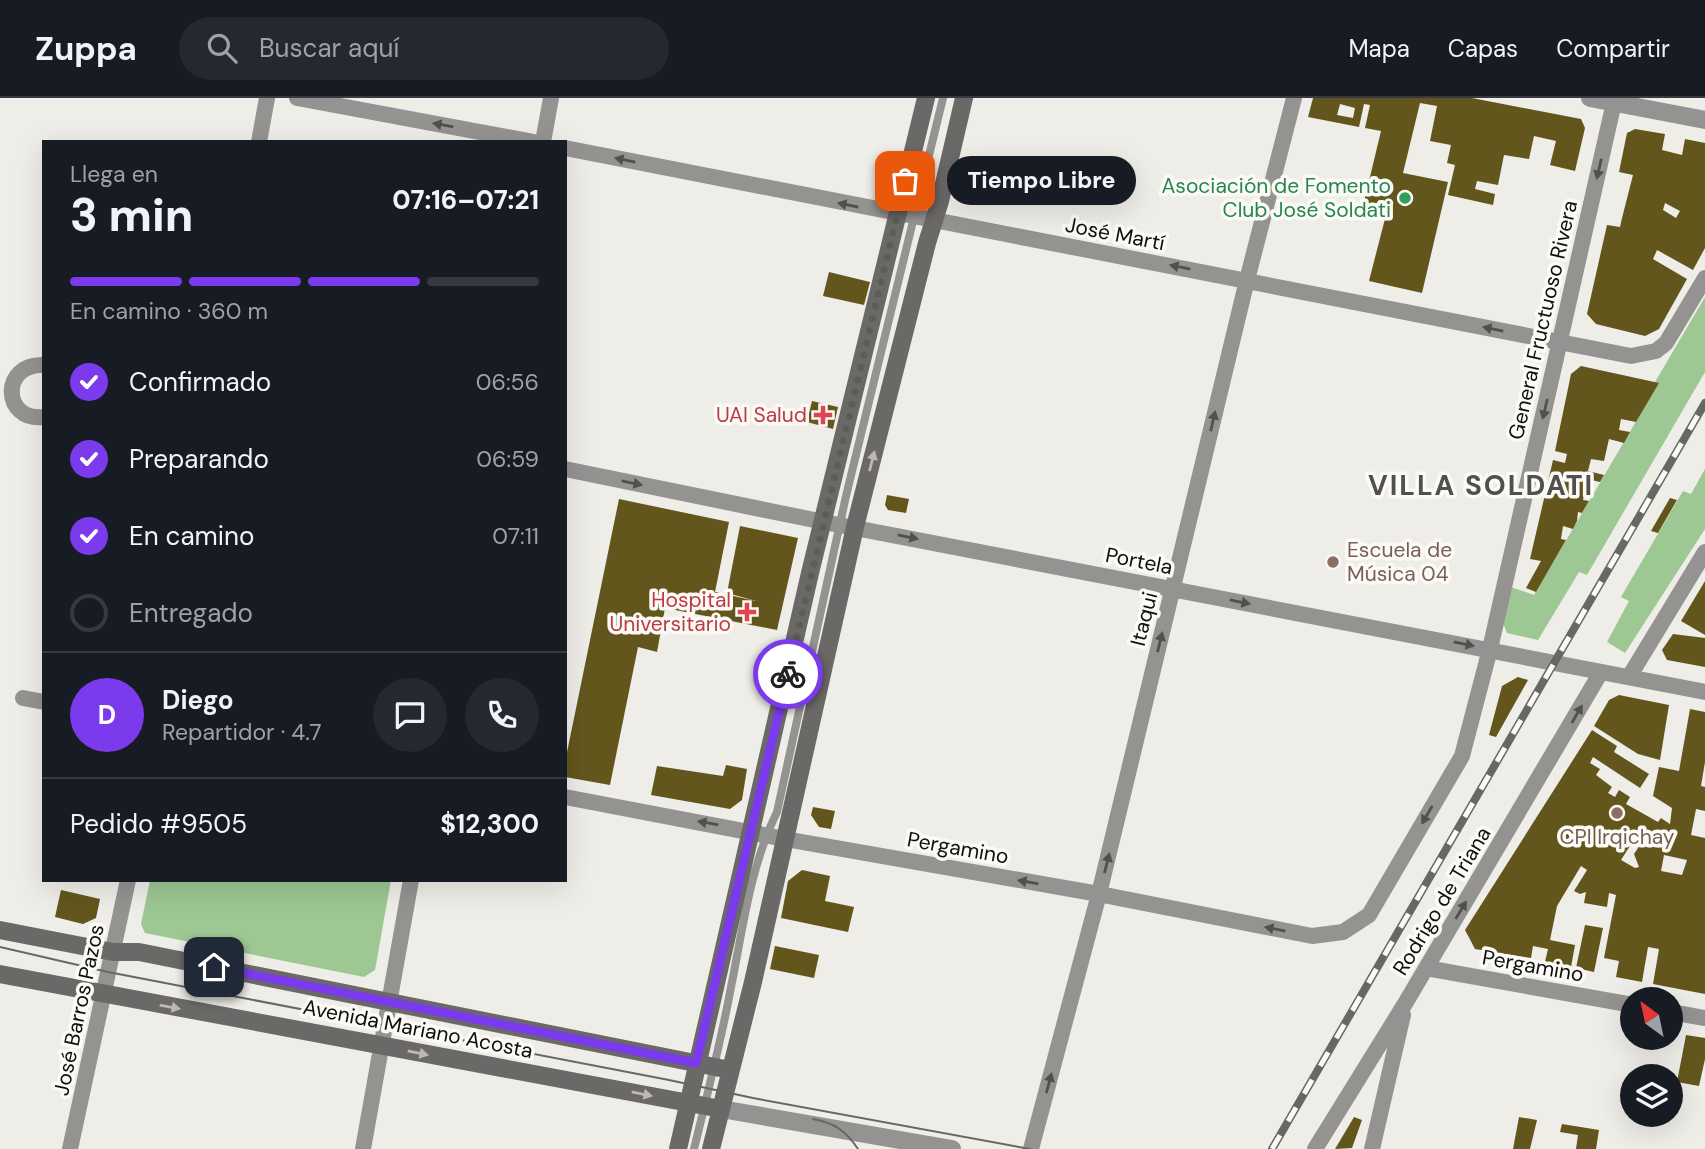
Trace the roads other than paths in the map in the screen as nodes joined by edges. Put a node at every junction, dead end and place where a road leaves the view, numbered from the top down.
1 (267, 98) edge
2 (297, 98) edge
3 (551, 98) edge
4 (926, 98) edge
5 (943, 98) edge
6 (964, 98) edge
7 (1294, 98) edge
8 (1590, 98) edge
9 (1614, 100) edge
10 (1705, 120) edge
11 (259, 140) edge
12 (523, 140) edge
13 (543, 140) edge
14 (567, 148) edge
15 (915, 218) junction
16 (1705, 278) edge
17 (1247, 280) junction
18 (1560, 342) junction
19 (42, 365) edge
20 (42, 417) edge
21 (567, 469) edge
22 (840, 524) junction
23 (1705, 552) edge
24 (1173, 590) junction
25 (1490, 649) junction
26 (1601, 672) junction
27 (1629, 677) junction
28 (1705, 692) edge
29 (23, 698) dead end
30 (42, 702) edge
31 (567, 797) edge
32 (759, 833) junction
33 (785, 839) junction
34 (128, 882) edge
35 (411, 882) edge
36 (1099, 894) junction
37 (0, 930) edge
38 (1343, 932) joint
39 (113, 952) junction
40 (1426, 968) junction
41 (0, 974) edge
42 (103, 994) junction
43 (1406, 1002) junction
44 (388, 1003) junction
45 (1620, 1003) edge
46 (1684, 1014) edge
47 (1705, 1017) edge
48 (382, 1046) junction
49 (714, 1066) junction
50 (704, 1106) junction
51 (875, 1143) edge
52 (70, 1149) edge
53 (363, 1149) edge
54 (678, 1149) edge
55 (694, 1149) edge
56 (711, 1149) edge
57 (952, 1149) edge
58 (1031, 1149) edge
59 (1315, 1149) edge
60 (1372, 1149) edge

1 - 11 street
12 -> 2 street
3 - 13 street
4 - 15 main road
5 - 15 lane
6 - 15 main road
7 - 17 street, Itaqui
8 - 9 street
9 - 10 street
9 -> 18 street, General Fructuoso Rivera
15 -> 14 street, José Martí
17 -> 15 street, José Martí
15 - 22 main road
15 - 22 main road
16 - 18 street, José Martí
18 -> 17 street, José Martí
24 -> 17 street, Itaqui
18 -> 25 street, General Fructuoso Rivera
19 - 20 street
21 -> 22 street, Portela
22 -> 24 street, Portela
22 - 32 main road
22 - 33 main road
23 - 27 street
24 -> 25 street, Portela
36 -> 24 street, Itaqui
25 - 26 street, Portela
25 -> 38 street, General Fructuoso Rivera
26 - 27 street, Portela
40 -> 26 street, Rodrigo de Triana
27 - 28 street, Portela
29 - 30 street
32 -> 31 street, Pergamino
32 - 33 street, Pergamino
32 - 49 main road
36 -> 33 street, Pergamino
33 - 49 main road
34 - 39 street, José Barros Pazos
35 - 44 street
38 -> 36 street, Pergamino
58 -> 36 street, Itaqui
37 - 39 main road, Avenida Mariano Acosta
39 - 42 street, José Barros Pazos
39 - 44 main road, Avenida Mariano Acosta
40 - 43 street, Rodrigo de Triana
40 - 45 street, Pergamino
41 - 42 main road, Avenida Mariano Acosta
42 -> 48 main road, Avenida Mariano Acosta
42 - 52 street, José Barros Pazos
43 - 59 street, Rodrigo de Triana
43 - 60 street
44 - 48 street
44 - 49 main road, Avenida Mariano Acosta
46 - 47 street
48 -> 50 main road, Avenida Mariano Acosta
48 - 53 street
49 - 50 main road
49 - 50 main road
50 - 51 street, Avenida Mariano Acosta
50 - 54 main road
50 - 55 lane
50 - 56 main road
51 - 57 street, Avenida Mariano Acosta

